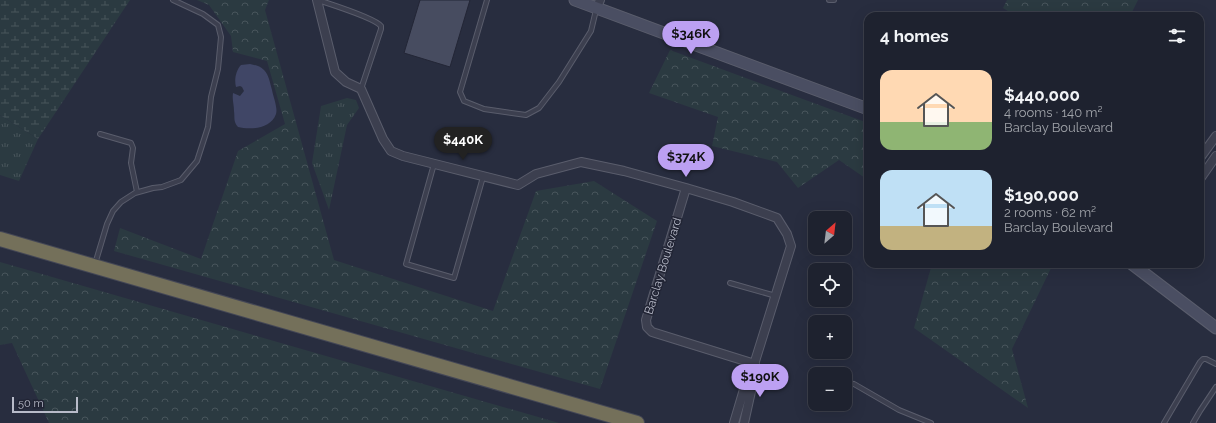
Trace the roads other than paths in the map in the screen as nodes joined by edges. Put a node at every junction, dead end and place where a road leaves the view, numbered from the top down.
1 (173, 0) edge
2 (317, 0) edge
3 (487, 0) edge
4 (575, 0) edge
5 (829, 0) edge
6 (834, 0) edge
7 (598, 4) edge
8 (361, 89) junction
9 (864, 108) edge
10 (100, 134) dead end
11 (1216, 136) edge
12 (1204, 152) edge
13 (1216, 156) edge
14 (434, 164) junction
15 (1204, 172) edge
16 (483, 177) junction
17 (686, 188) junction
18 (137, 192) junction
19 (0, 239) edge
20 (94, 266) junction
21 (1137, 268) edge
22 (730, 284) dead end
23 (776, 296) junction
24 (1216, 328) edge
25 (1216, 364) edge
26 (753, 367) junction
27 (854, 384) dead end
28 (1216, 387) edge
29 (637, 423) edge
30 (734, 423) edge
31 (744, 423) edge
32 (930, 423) edge
33 (1164, 423) edge
34 (1193, 423) edge

1 - 18 lane
2 - 8 street
2 - 8 lane
3 - 7 lane
4 - 7 street
5 - 6 lane
7 - 9 street
8 - 14 street
10 - 18 lane
11 - 12 street
13 - 15 street
14 - 16 street
14 - 16 lane
16 - 17 street
17 - 23 street
17 - 26 street, Barclay Boulevard
18 - 20 lane
19 - 20 highway
20 - 29 highway
21 - 24 street
22 - 23 lane
23 - 26 street
25 - 33 lane
26 - 30 street
26 - 31 street
27 - 32 lane
28 - 34 lane

